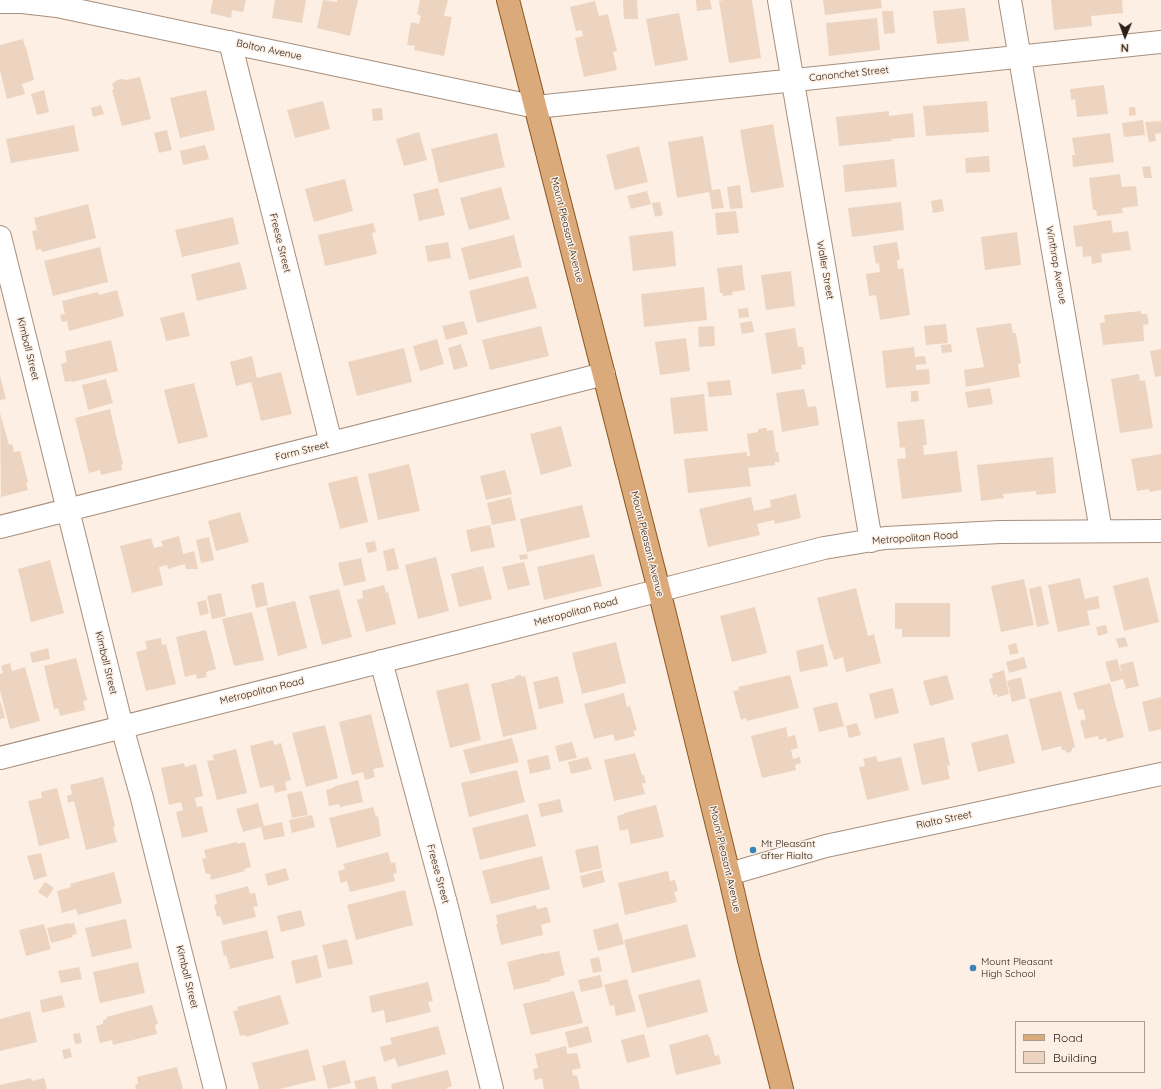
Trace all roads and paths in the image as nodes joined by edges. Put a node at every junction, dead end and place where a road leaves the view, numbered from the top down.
1 (508, 0) edge
2 (779, 0) edge
3 (1010, 0) edge
4 (0, 2) edge
5 (230, 42) junction
6 (1161, 42) edge
7 (1020, 56) junction
8 (792, 80) junction
9 (536, 107) junction
10 (0, 237) edge
11 (604, 374) junction
12 (331, 443) junction
13 (69, 510) junction
14 (0, 527) edge
15 (1101, 531) junction
16 (1161, 531) edge
17 (871, 541) junction
18 (659, 590) junction
19 (381, 661) junction
20 (122, 727) junction
21 (0, 758) edge
22 (1161, 774) edge
23 (729, 874) junction
24 (215, 1089) edge
25 (492, 1089) edge
26 (782, 1089) edge

1 - 9 main road, Mount Pleasant Avenue
2 - 8 street, Waller Street
3 - 7 street, Winthrop Avenue
4 - 5 street, Bolton Avenue
5 - 9 street, Bolton Avenue
5 - 12 street, Freese Street
6 - 7 street, Canonchet Street
7 - 8 street, Canonchet Street
7 - 15 street, Winthrop Avenue
8 - 9 street, Canonchet Street
8 - 17 street, Waller Street
9 - 11 main road, Mount Pleasant Avenue
10 - 13 street, Kimball Street
11 - 12 street, Farm Street
11 - 18 main road, Mount Pleasant Avenue
12 - 13 street, Farm Street
13 - 14 street, Farm Street
13 - 20 street, Kimball Street
15 - 16 street, Metropolitan Road
15 - 17 street, Metropolitan Road
17 - 18 street, Metropolitan Road
18 - 19 street, Metropolitan Road
18 - 23 main road, Mount Pleasant Avenue
19 - 20 street, Metropolitan Road
19 - 25 street, Freese Street
20 - 21 street, Metropolitan Road
20 - 24 street, Kimball Street
22 - 23 street, Rialto Street
23 - 26 main road, Mount Pleasant Avenue

